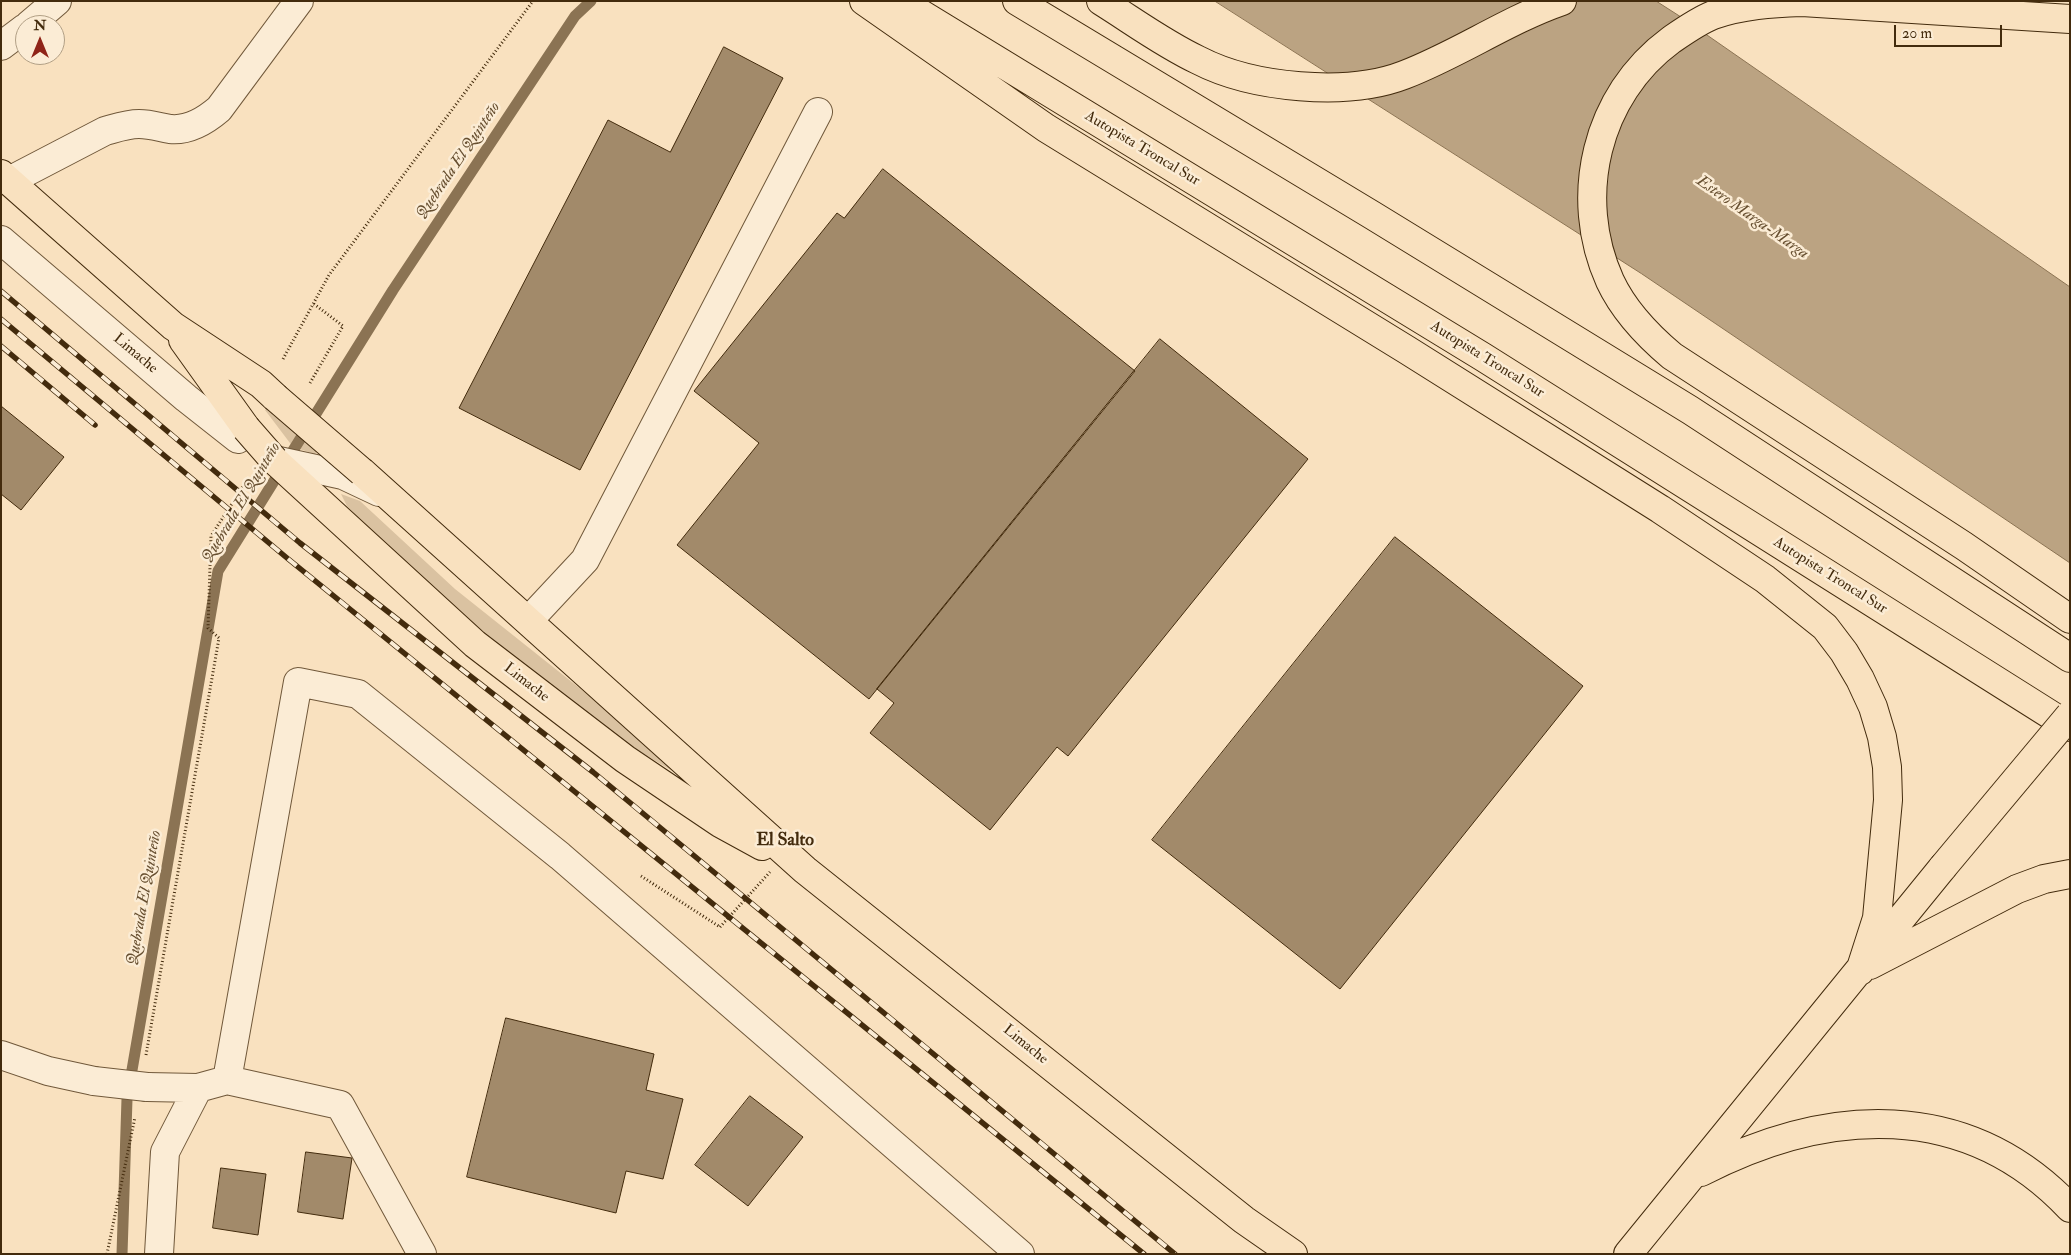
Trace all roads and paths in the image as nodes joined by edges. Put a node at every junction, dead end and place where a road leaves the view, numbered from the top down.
1 (57, 1) edge
2 (299, 1) edge
3 (533, 1) edge
4 (864, 1) edge
5 (900, 1) edge
6 (1017, 1) edge
7 (1101, 1) edge
8 (1562, 1) edge
9 (41, 15) edge
10 (2070, 20) edge
11 (15, 36) edge
12 (1, 46) edge
13 (818, 112) dead end
14 (5, 177) edge
15 (1, 240) edge
16 (173, 326) junction
17 (268, 391) junction
18 (242, 433) junction
19 (274, 460) junction
20 (356, 475) junction
21 (2070, 619) edge
22 (529, 620) junction
23 (219, 638) dead end
24 (2070, 658) edge
25 (2070, 715) edge
26 (2070, 727) edge
27 (805, 870) junction
28 (770, 872) dead end
29 (2070, 874) edge
30 (641, 876) dead end
31 (1860, 971) junction
32 (1, 1055) edge
33 (146, 1058) dead end
34 (227, 1080) junction
35 (198, 1088) junction
36 (142, 1097) junction
37 (1693, 1176) junction
38 (2070, 1208) edge
39 (1244, 1220) junction
40 (107, 1254) edge
41 (159, 1254) edge
42 (422, 1254) edge
43 (1020, 1254) edge
44 (1280, 1254) edge
45 (1293, 1254) edge
46 (1628, 1254) edge

1 - 9 street
2 - 14 street
3 - 17 path
4 - 31 main road
5 - 26 main road, Autopista Troncal Sur
6 - 24 main road
7 - 8 main road
10 - 21 main road
11 - 12 street
13 - 22 street
14 - 16 main road, Limache
15 - 18 street, Limache
16 - 17 main road, Limache
16 - 18 main road, Limache
17 - 20 main road, Limache, bridge
18 - 19 main road, Limache, bridge
19 - 20 street, Limache
19 - 27 main road, Limache
20 - 22 main road, Limache
22 - 27 main road, Limache
23 - 33 path
25 - 31 main road, bridge
27 - 39 main road, Limache
28 - 30 path, bridge
29 - 31 main road
31 - 37 main road
32 - 36 street, bridge
34 - 35 street
34 - 42 street
34 - 43 street
35 - 36 street
35 - 41 street
36 - 40 path
37 - 38 main road
37 - 46 main road
39 - 44 main road, Limache
39 - 45 main road, Limache

